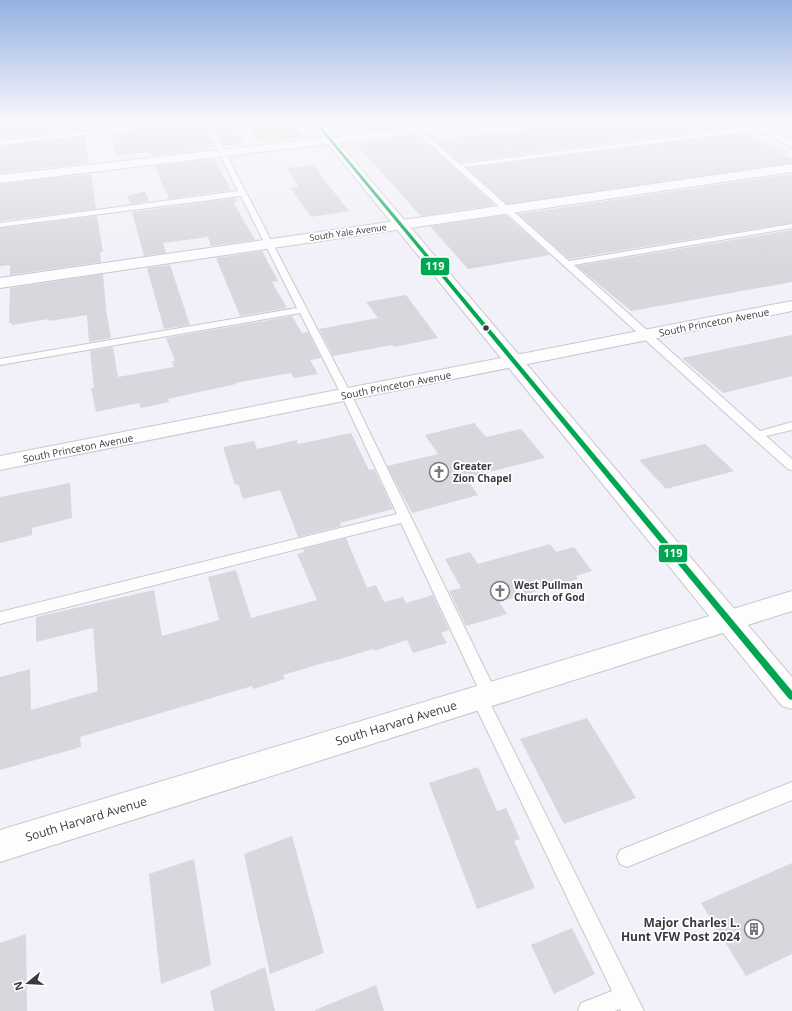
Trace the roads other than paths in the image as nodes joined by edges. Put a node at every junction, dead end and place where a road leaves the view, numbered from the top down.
1 (79, 170) edge
2 (231, 170) edge
3 (355, 170) edge
4 (463, 170) edge
5 (777, 170) edge
6 (0, 179) edge
7 (243, 193) junction
8 (507, 209) junction
9 (0, 225) edge
10 (400, 225) junction
11 (792, 226) edge
12 (269, 244) junction
13 (567, 264) junction
14 (0, 283) edge
15 (792, 306) edge
16 (303, 310) junction
17 (646, 335) junction
18 (513, 361) junction
19 (0, 362) edge
20 (346, 394) junction
21 (792, 426) edge
22 (757, 435) junction
23 (0, 463) edge
24 (792, 466) edge
25 (405, 517) junction
26 (792, 601) edge
27 (0, 618) edge
28 (728, 620) junction
29 (484, 696) junction
30 (792, 698) edge
31 (792, 791) edge
32 (0, 846) edge
33 (627, 857) dead end
34 (629, 1003) edge
35 (589, 1011) edge

1 - 6 street
2 - 7 lane
3 - 10 street
4 - 8 lane
5 - 8 street, South Yale Avenue
7 - 9 lane
7 - 12 lane
8 - 10 street, South Yale Avenue
8 - 13 lane
10 - 12 street, South Yale Avenue
10 - 18 street
11 - 13 lane
12 - 14 street, South Yale Avenue
12 - 16 lane
13 - 17 lane
15 - 17 street, South Princeton Avenue
16 - 19 lane
16 - 20 lane
17 - 18 street, South Princeton Avenue
17 - 22 lane
18 - 20 street, South Princeton Avenue
18 - 28 street
20 - 23 street, South Princeton Avenue
20 - 25 lane
21 - 22 lane
22 - 24 lane
25 - 27 lane
25 - 29 lane
26 - 28 street, South Harvard Avenue
28 - 29 street, South Harvard Avenue
28 - 30 street
29 - 32 street, South Harvard Avenue
29 - 34 lane
31 - 33 lane
34 - 35 lane

